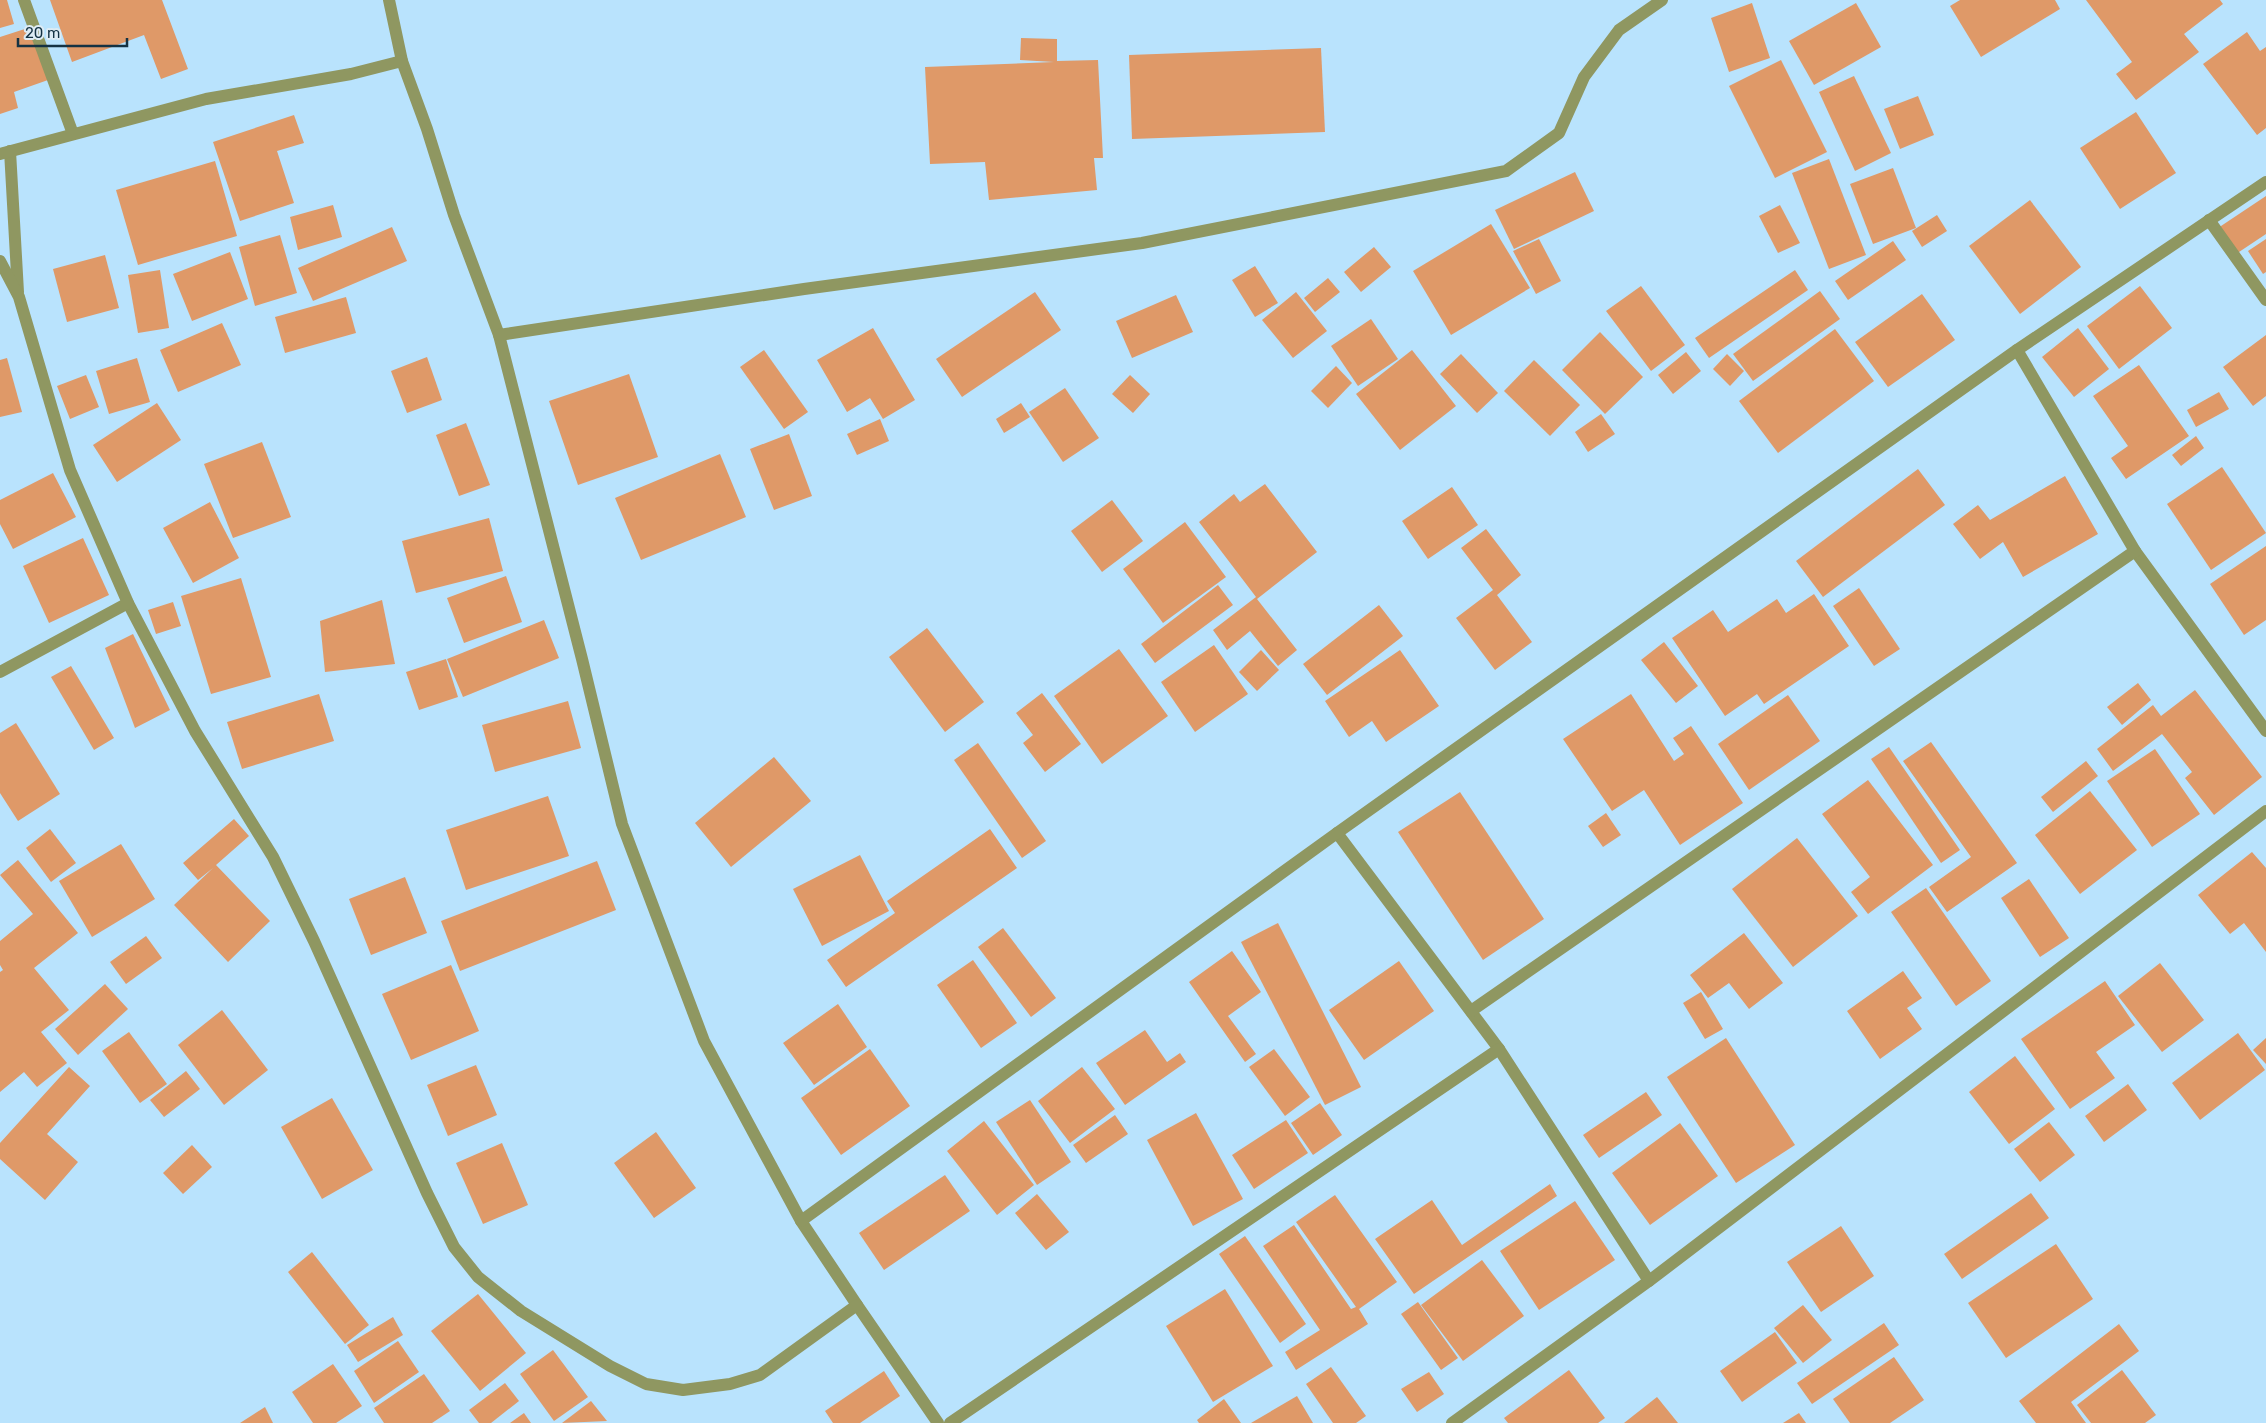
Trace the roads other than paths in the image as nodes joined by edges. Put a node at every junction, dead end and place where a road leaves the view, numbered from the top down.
1 (24, 0) edge
2 (389, 0) edge
3 (1662, 0) edge
4 (402, 61) junction
5 (73, 134) junction
6 (5, 152) edge
7 (2266, 182) edge
8 (2209, 220) junction
9 (0, 261) edge
10 (19, 297) junction
11 (2266, 300) edge
12 (499, 336) junction
13 (2017, 350) junction
14 (2136, 551) junction
15 (128, 603) junction
16 (0, 672) edge
17 (2266, 731) edge
18 (2266, 811) edge
19 (1337, 833) junction
20 (1471, 1011) junction
21 (1498, 1049) junction
22 (801, 1221) junction
23 (1649, 1281) junction
24 (856, 1306) junction
25 (938, 1423) edge
26 (950, 1423) edge
27 (1452, 1423) edge

1 - 5 street
2 - 4 street
3 - 12 street
4 - 5 street
4 - 12 street
5 - 6 street
6 - 10 street
7 - 8 street
8 - 11 street
8 - 13 street
9 - 10 street
10 - 15 street
12 - 22 street
13 - 14 street
13 - 19 street
14 - 17 street
14 - 20 street
15 - 16 street
15 - 24 street
18 - 23 street
19 - 20 street
19 - 22 street
20 - 21 street
21 - 23 street
21 - 26 street
22 - 24 street
23 - 27 street
24 - 25 street

